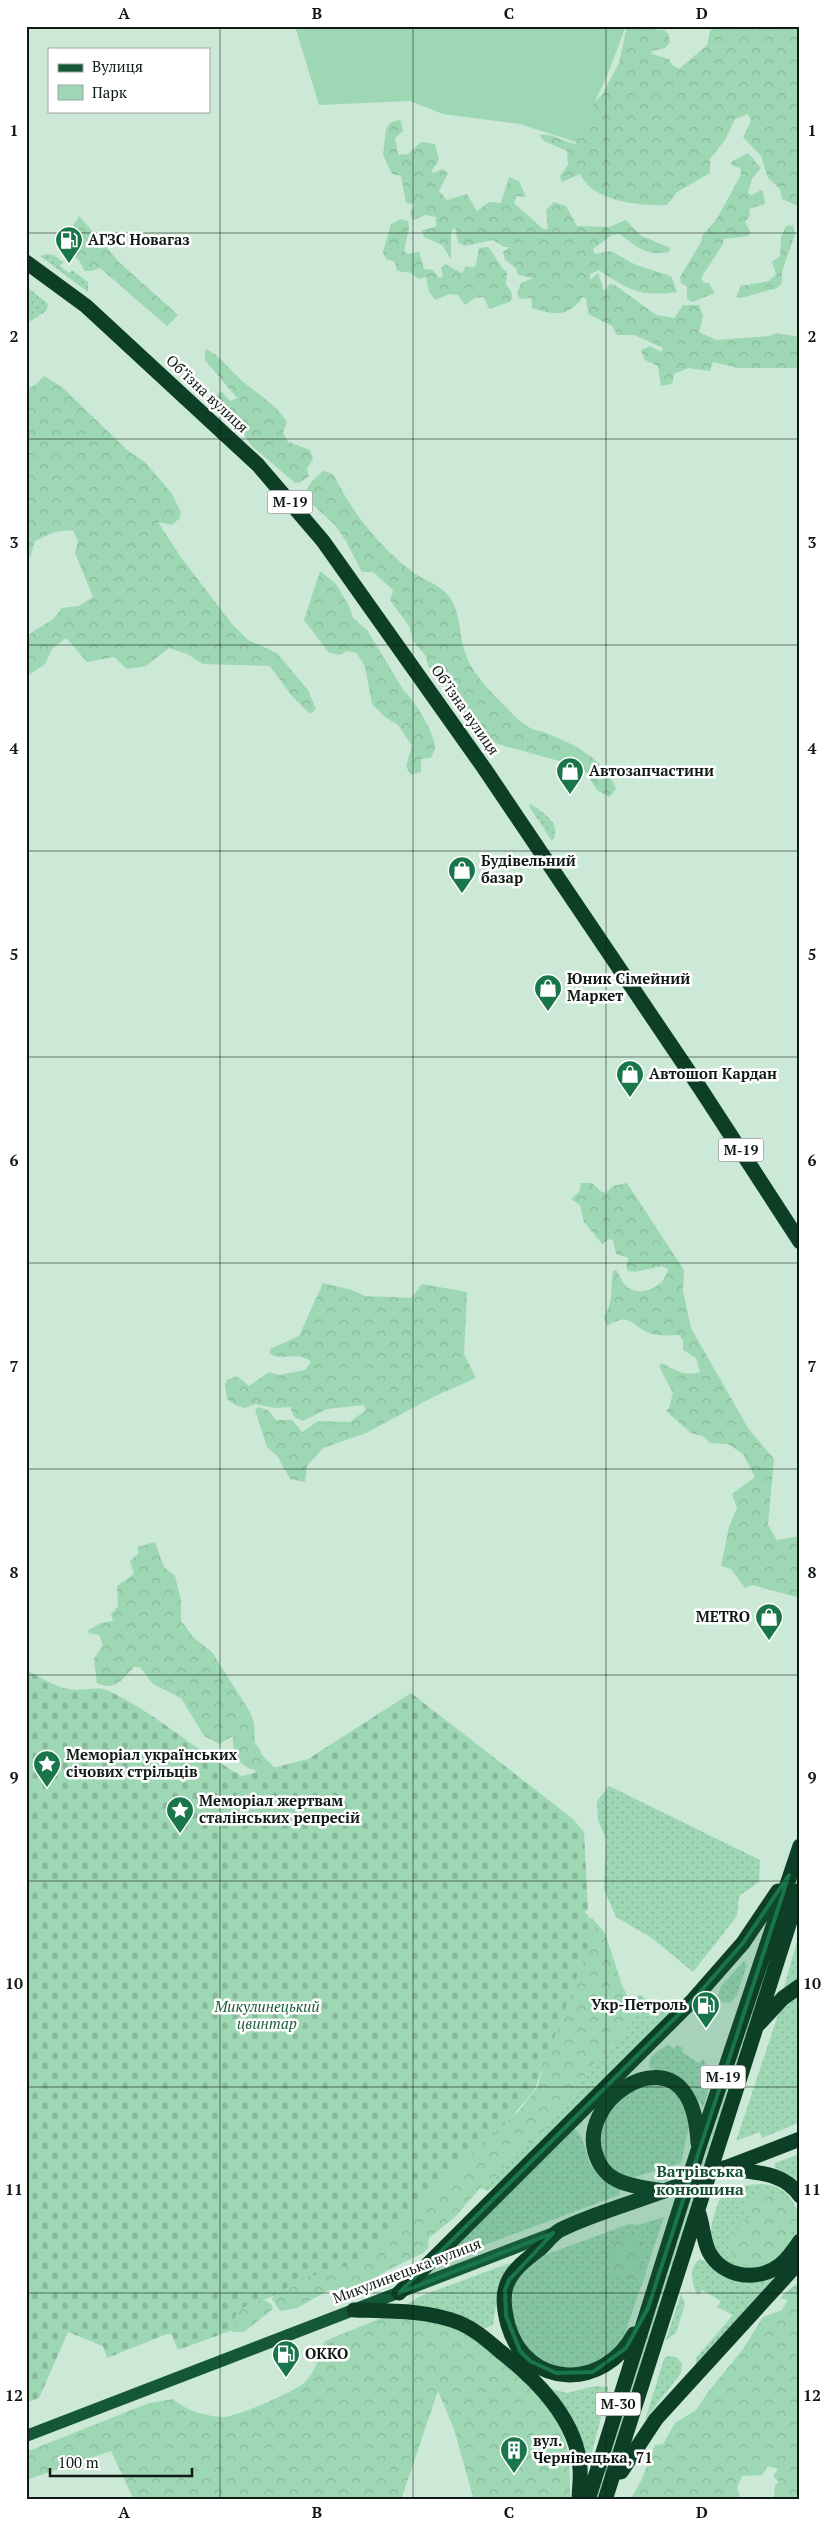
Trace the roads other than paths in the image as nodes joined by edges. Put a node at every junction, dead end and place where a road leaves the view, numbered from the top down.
1 (26, 262) edge
2 (800, 1242) edge
3 (800, 1846) edge
4 (789, 1875) junction
5 (800, 1890) edge
6 (800, 1986) edge
7 (756, 2027) junction
8 (800, 2139) edge
9 (699, 2147) junction
10 (724, 2168) junction
11 (664, 2191) junction
12 (800, 2196) edge
13 (698, 2211) junction
14 (559, 2230) junction
15 (800, 2241) edge
16 (800, 2261) edge
17 (399, 2293) junction
18 (648, 2308) junction
19 (354, 2310) junction
20 (26, 2436) edge
21 (608, 2494) edge
22 (578, 2500) edge
23 (588, 2500) edge

1 - 2 highway, Обʼїзна вулиця / М-19
3 - 4 highway, М-19
4 - 9 highway, М-19
4 - 17 highway
5 - 7 highway, М-30
6 - 7 highway
7 - 13 highway, М-30
8 - 10 highway, Микулинецька вулиця / М-19
9 - 11 highway
9 - 18 highway, М-19
10 - 11 highway, Микулинецька вулиця / М-19, bridge
10 - 12 highway
11 - 14 highway, Микулинецька вулиця / М-19
13 - 15 highway
13 - 21 highway, М-30
14 - 17 main road, Микулинецька вулиця
14 - 18 highway, М-19
16 - 21 highway
17 - 19 main road, Микулинецька вулиця
18 - 23 highway, М-30
19 - 20 main road, Микулинецька вулиця
19 - 22 highway

